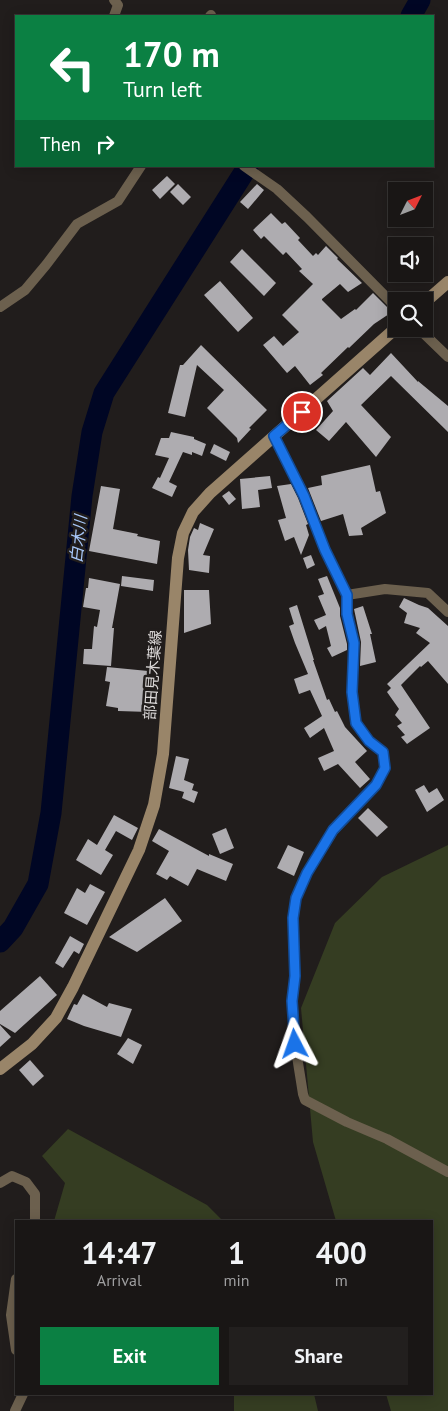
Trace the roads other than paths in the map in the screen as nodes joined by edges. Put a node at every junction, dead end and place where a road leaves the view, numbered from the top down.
1 (114, 0) edge
2 (114, 15) edge
3 (140, 167) edge
4 (245, 167) edge
5 (448, 282) edge
6 (433, 295) edge
7 (388, 300) edge
8 (0, 306) edge
9 (388, 335) edge
10 (427, 337) edge
11 (448, 357) edge
12 (274, 436) junction
13 (347, 595) junction
14 (448, 612) edge
15 (0, 1069) edge
16 (448, 1172) edge
17 (0, 1183) edge
18 (35, 1220) edge
19 (15, 1286) edge
20 (15, 1343) edge
21 (22, 1395) edge
22 (15, 1411) edge

1 - 2 street
3 - 8 street
4 - 7 street
5 - 6 main road
9 - 12 main road, 部田見木葉線
10 - 11 street
12 - 13 street
12 - 15 main road, 部田見木葉線
13 - 14 street
13 - 16 street
17 - 18 street
19 - 20 street
21 - 22 street

